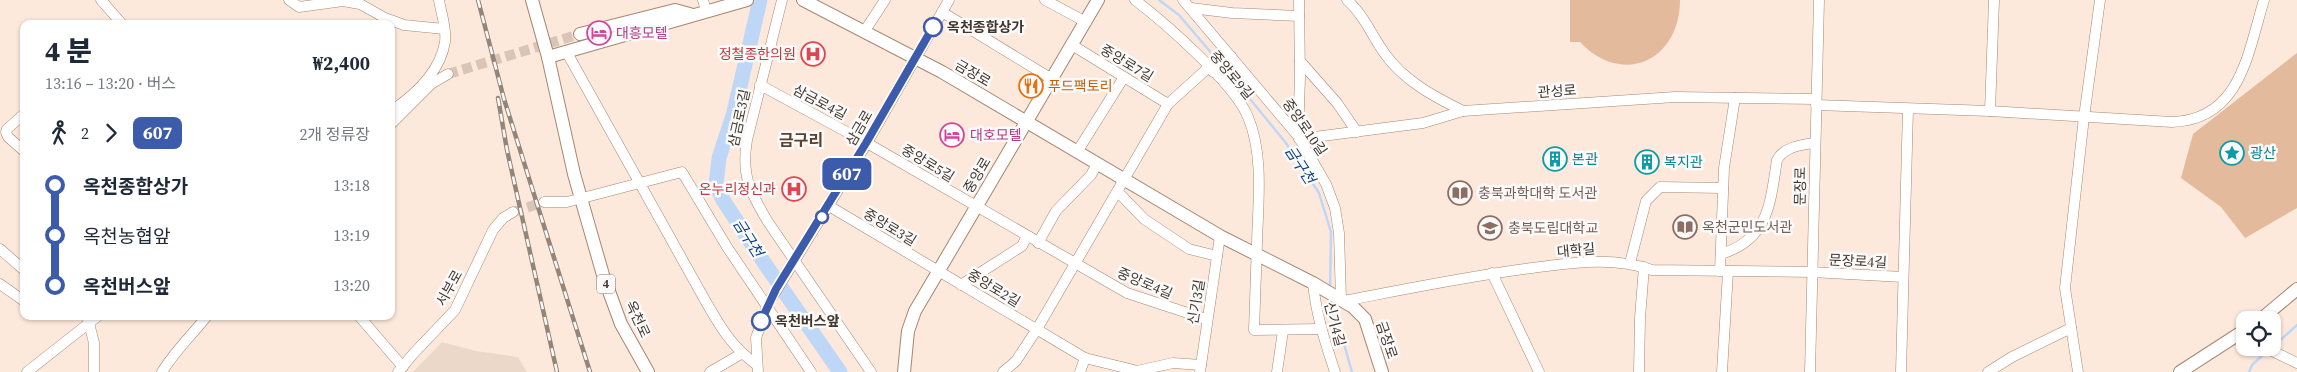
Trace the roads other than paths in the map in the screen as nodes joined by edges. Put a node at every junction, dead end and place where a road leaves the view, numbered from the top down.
1 (101, 0) edge
2 (289, 0) edge
3 (439, 0) edge
4 (532, 0) edge
5 (782, 0) edge
6 (803, 0) edge
7 (885, 0) edge
8 (1045, 0) edge
9 (1098, 0) edge
10 (1135, 0) edge
11 (1299, 0) edge
12 (1347, 0) edge
13 (1819, 0) edge
14 (1994, 0) edge
15 (2100, 0) edge
16 (2264, 0) edge
17 (738, 1) edge
18 (947, 1) edge
19 (1187, 4) edge
20 (701, 9) edge
21 (942, 12) junction
22 (1299, 16) junction
23 (118, 20) edge
24 (391, 20) edge
25 (395, 22) edge
26 (1086, 22) junction
27 (444, 29) junction
28 (864, 32) junction
29 (580, 34) tunnel mouth
30 (1072, 45) junction
31 (566, 51) junction
32 (1230, 56) junction
33 (548, 57) junction
34 (915, 58) junction
35 (1300, 61) junction
36 (1211, 70) junction
37 (448, 74) tunnel mouth
38 (1124, 77) junction
39 (1052, 79) junction
40 (760, 85) junction
41 (1735, 98) junction
42 (1816, 102) junction
43 (1168, 104) junction
44 (395, 107) edge
45 (1908, 110) junction
46 (1463, 111) junction
47 (1990, 111) junction
48 (2084, 117) junction
49 (20, 118) edge
50 (395, 120) edge
51 (1026, 121) junction
52 (3, 130) edge
53 (1357, 132) junction
54 (1299, 137) junction
55 (866, 143) junction
56 (1814, 143) junction
57 (20, 148) edge
58 (1077, 152) junction
59 (1097, 164) junction
60 (1124, 180) junction
61 (640, 183) junction
62 (1723, 188) junction
63 (1118, 192) junction
64 (580, 194) junction
65 (544, 202) tunnel mouth
66 (828, 206) junction
67 (976, 207) junction
68 (513, 212) tunnel mouth
69 (1027, 236) junction
70 (1220, 236) junction
71 (1038, 243) junction
72 (0, 249) edge
73 (1256, 254) junction
74 (1721, 254) junction
75 (1217, 256) junction
76 (1630, 263) junction
77 (792, 264) junction
78 (1076, 264) junction
79 (20, 266) edge
80 (1644, 267) junction
81 (938, 271) junction
82 (1724, 272) junction
83 (1812, 272) junction
84 (1492, 273) junction
85 (1903, 277) junction
86 (0, 284) edge
87 (961, 284) junction
88 (1315, 284) junction
89 (2297, 289) edge
90 (20, 298) edge
91 (1342, 300) junction
92 (767, 305) junction
93 (2271, 311) edge
94 (1206, 319) junction
95 (90, 320) edge
96 (92, 320) edge
97 (204, 320) edge
98 (362, 320) edge
99 (2071, 328) junction
100 (1037, 329) junction
101 (1321, 329) junction
102 (1283, 331) junction
103 (2236, 338) edge
104 (741, 354) junction
105 (2281, 355) edge
106 (1084, 358) junction
107 (2297, 363) edge
108 (757, 368) edge
109 (400, 369) edge
110 (1201, 369) edge
111 (1139, 371) edge
112 (26, 372) edge
113 (94, 372) edge
114 (162, 372) edge
115 (648, 372) edge
116 (710, 372) edge
117 (811, 372) edge
118 (871, 372) edge
119 (904, 372) edge
120 (1003, 372) edge
121 (1080, 372) edge
122 (1278, 372) edge
123 (1335, 372) edge
124 (1382, 372) edge
125 (1539, 372) edge
126 (1639, 372) edge
127 (1722, 372) edge
128 (1810, 372) edge
129 (1901, 372) edge
130 (1988, 372) edge
131 (2078, 372) edge
132 (2180, 372) edge

1 - 23 street
2 - 24 street
3 - 27 street
4 - 33 main road, 4
5 - 40 street, 삼금로3길
6 - 28 main road, 금장로
7 - 28 street
8 - 26 street
9 - 26 main road, 중앙로
10 - 36 street, 중앙로9길
11 - 22 street
12 - 46 street
13 - 42 street, 문장로
14 - 47 street
15 - 48 street
16 - 48 street, 관성로
17 - 20 main road
18 - 21 street, 삼금로
19 - 22 street
19 - 32 street, 중앙로10길
20 - 29 main road
20 - 31 main road
21 - 34 street, 삼금로
21 - 39 street
22 - 35 street
25 - 27 street
26 - 30 main road, 중앙로
27 - 44 street
28 - 34 main road, 금장로
30 - 38 street, 중앙로7길
30 - 39 main road, 중앙로
31 - 33 main road
31 - 61 street
32 - 36 street
32 - 54 street, 중앙로10길
33 - 64 main road, 4
34 - 51 main road, 금장로
34 - 55 street, 삼금로
35 - 53 street
35 - 54 street
36 - 43 street
36 - 73 street, 중앙로9길
37 - 50 street
38 - 43 street, 중앙로7길
38 - 58 street
39 - 51 main road, 중앙로
40 - 55 street, 삼금로4길
40 - 77 street, 삼금로3길
41 - 42 street, 관성로
41 - 46 street, 관성로
41 - 62 street
42 - 45 street, 관성로
42 - 56 street, 문장로
43 - 60 street
45 - 47 street, 관성로
45 - 85 street
46 - 53 street, 관성로
47 - 48 street, 관성로
48 - 99 street
49 - 52 street
51 - 58 main road, 금장로
51 - 67 main road, 중앙로
52 - 57 street
53 - 54 street, 관성로
54 - 91 street, 중앙로10길
55 - 66 street, 삼금로
55 - 67 street, 중앙로5길
56 - 74 street
56 - 83 street, 문장로
58 - 59 main road, 금장로
59 - 60 main road, 금장로
59 - 71 street
60 - 63 street
60 - 70 main road, 금장로
61 - 64 street
61 - 92 street
61 - 104 street
62 - 74 street
62 - 76 street
63 - 75 street
63 - 78 street
64 - 65 street
64 - 115 main road, 옥천로 / 4
66 - 77 street, 삼금로
66 - 81 street, 중앙로3길
67 - 69 street, 중앙로4길
67 - 81 main road, 중앙로
68 - 109 street, 서부로
69 - 71 street, 중앙로4길
69 - 87 street
70 - 73 main road, 금장로
70 - 75 street, 신기3길
71 - 78 street, 중앙로4길
72 - 79 street
73 - 88 main road, 금장로
73 - 102 street
74 - 82 street
75 - 94 street, 신기3길
76 - 80 street, 대학길
76 - 84 street, 대학길
77 - 92 street, 삼금로
77 - 118 street, 삼금로3길
78 - 94 street, 중앙로4길
78 - 100 street
80 - 82 street, 대학길
80 - 126 street
81 - 87 street, 중앙로2길
81 - 119 main road, 중앙로
82 - 83 street, 대학길
82 - 127 street
83 - 85 street, 문장로4길
83 - 128 street, 문장로
84 - 91 street, 대학길
84 - 125 street
85 - 129 street
86 - 90 street
87 - 100 street, 중앙로2길
88 - 91 main road, 금장로
88 - 101 street, 신기4길
89 - 93 main road
91 - 124 main road, 금장로
92 - 108 street
92 - 117 street
94 - 110 street, 신기3길
95 - 112 street
96 - 113 street
97 - 114 street
98 - 109 street
99 - 130 street
99 - 131 street
100 - 106 street, 중앙로2길
100 - 120 street
101 - 102 street
101 - 123 street, 신기4길
102 - 122 street
103 - 132 main road
104 - 108 street
104 - 116 street
105 - 107 street
106 - 111 street, 중앙로2길
106 - 121 street
110 - 111 street

